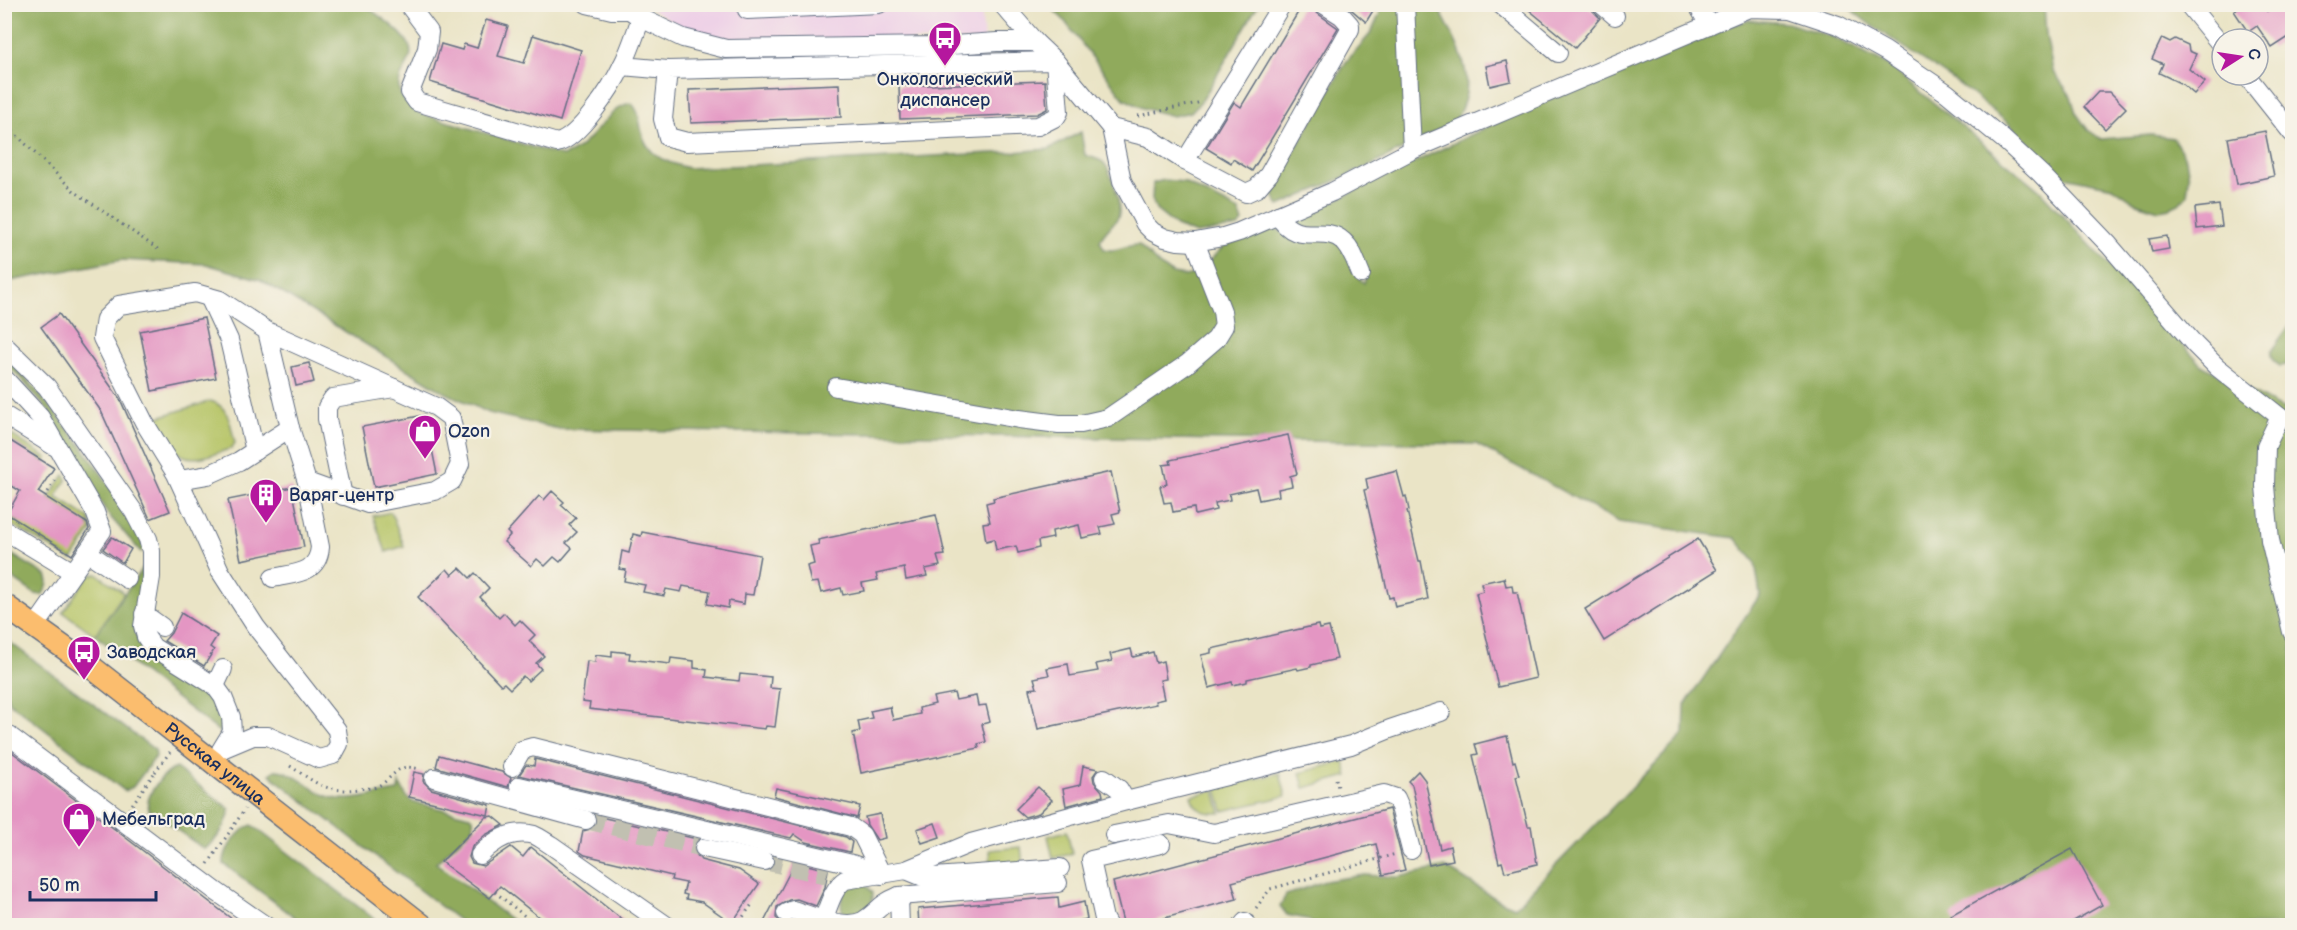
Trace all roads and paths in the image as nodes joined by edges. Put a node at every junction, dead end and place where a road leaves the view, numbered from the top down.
1 (408, 4) edge
2 (587, 4) edge
3 (747, 4) edge
4 (879, 4) edge
5 (1002, 4) edge
6 (1282, 4) edge
7 (1323, 4) edge
8 (1405, 4) edge
9 (1500, 4) edge
10 (1697, 4) edge
11 (2187, 4) edge
12 (631, 11) edge
13 (1709, 25) junction
14 (2210, 32) edge
15 (1035, 42) junction
16 (1558, 53) dead end
17 (1055, 61) junction
18 (622, 66) junction
19 (668, 70) junction
20 (2256, 87) edge
21 (1224, 98) junction
22 (4, 123) edge
23 (1117, 129) junction
24 (2292, 133) edge
25 (1412, 150) junction
26 (1185, 161) junction
27 (1278, 215) junction
28 (1195, 242) junction
29 (159, 250) dead end
30 (1361, 274) dead end
31 (209, 297) junction
32 (267, 332) junction
33 (4, 345) edge
34 (25, 346) dead end
35 (4, 378) edge
36 (48, 387) junction
37 (836, 387) dead end
38 (394, 388) junction
39 (2286, 413) edge
40 (4, 415) edge
41 (290, 428) junction
42 (55, 447) junction
43 (255, 451) junction
44 (179, 480) junction
45 (307, 482) junction
46 (344, 496) junction
47 (4, 530) edge
48 (87, 552) junction
49 (73, 572) junction
50 (273, 578) dead end
51 (127, 579) dead end
52 (4, 605) edge
53 (144, 614) junction
54 (35, 627) junction
55 (162, 627) dead end
56 (2292, 628) edge
57 (223, 669) dead end
58 (215, 687) junction
59 (1442, 712) dead end
60 (1351, 729) dead end
61 (4, 732) edge
62 (1344, 747) junction
63 (218, 755) junction
64 (165, 758) dead end
65 (512, 767) dead end
66 (434, 777) dead end
67 (1104, 778) dead end
68 (519, 786) dead end
69 (1126, 801) junction
70 (247, 807) dead end
71 (1108, 807) junction
72 (586, 820) tunnel mouth
73 (114, 829) dead end
74 (1114, 835) junction
75 (1161, 844) dead end
76 (704, 848) tunnel mouth
77 (1411, 850) joint
78 (1119, 854) junction
79 (480, 855) dead end
80 (764, 861) tunnel mouth
81 (206, 867) dead end
82 (906, 870) junction
83 (882, 875) junction
84 (495, 892) dead end
85 (899, 896) junction
86 (753, 903) dead end
87 (786, 914) dead end
88 (823, 923) edge
89 (1244, 924) edge
90 (266, 926) edge
91 (423, 926) edge
92 (537, 926) edge
93 (667, 926) edge
94 (749, 926) edge
95 (900, 926) edge
96 (1108, 926) edge

1 - 18 street
2 - 12 street
3 - 4 street
5 - 15 street
6 - 21 street
7 - 26 street
8 - 25 street
9 - 16 street
10 - 13 street
11 - 14 street
12 - 15 street
12 - 18 street
13 - 25 street
13 - 39 street
15 - 17 street
17 - 19 street
17 - 19 street
17 - 23 street
18 - 19 street
20 - 24 street
21 - 23 path
21 - 26 street
22 - 29 path
23 - 26 street
23 - 28 street
25 - 27 street
27 - 28 street
27 - 30 street
28 - 37 street
31 - 32 street
31 - 43 street
31 - 44 street
32 - 38 street
32 - 41 street
33 - 36 street
34 - 36 street
35 - 42 street
36 - 53 street
38 - 46 street
38 - 46 street
39 - 56 street
40 - 42 street
41 - 43 street
41 - 45 street
42 - 48 street
43 - 44 street
44 - 63 street
45 - 46 street
45 - 50 street
47 - 49 street
48 - 49 street
48 - 51 street
49 - 54 street
52 - 54 main road, Русская улица
53 - 55 street
53 - 58 street
54 - 63 main road, Русская улица
57 - 58 street
58 - 63 street
59 - 62 street
60 - 62 street
61 - 90 street
62 - 69 street
63 - 91 main road, Русская улица
64 - 73 path, bridge
65 - 83 street
66 - 72 street
67 - 69 street
68 - 83 street
69 - 71 street
70 - 81 path
71 - 74 street
71 - 82 street
74 - 77 street
74 - 78 street
75 - 78 street
76 - 80 street
77 - 89 path
78 - 96 street
79 - 93 street
82 - 83 street
82 - 85 street
83 - 88 street
84 - 92 path
85 - 88 street
85 - 95 street
86 - 94 path
87 - 88 street

